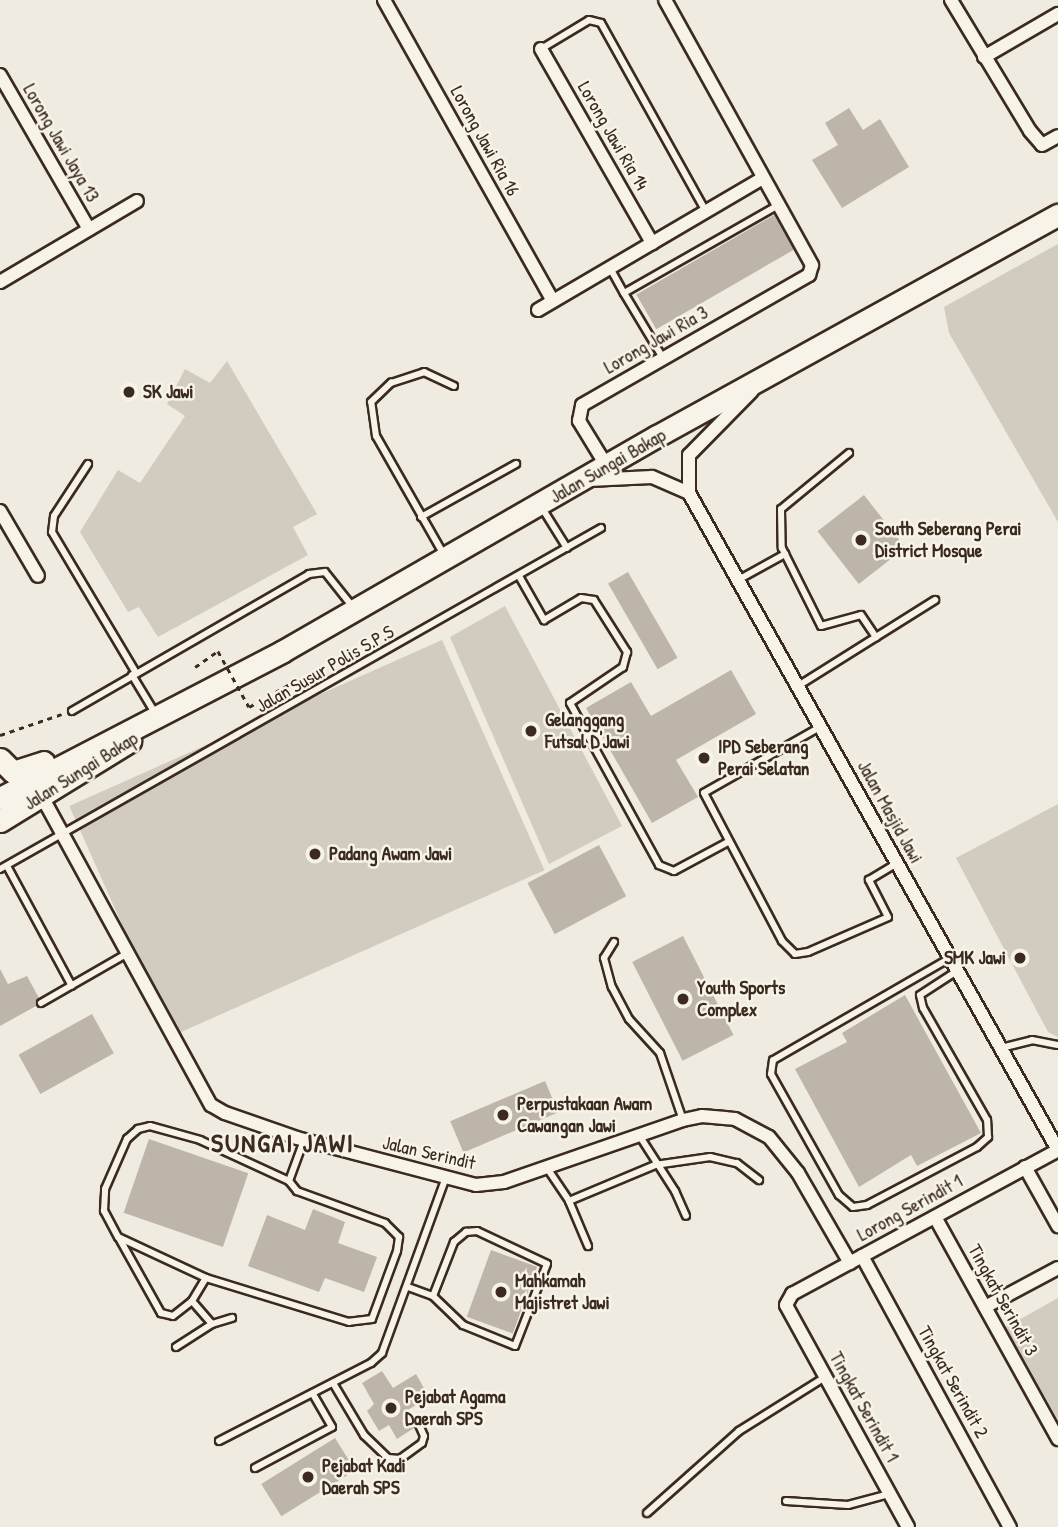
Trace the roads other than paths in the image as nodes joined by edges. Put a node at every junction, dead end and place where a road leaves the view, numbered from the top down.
1 (384, 0) edge
2 (665, 0) edge
3 (951, 0) edge
4 (1058, 14) edge
5 (541, 49) joint
6 (984, 57) junction
7 (0, 75) edge
8 (1058, 136) edge
9 (763, 178) junction
10 (136, 201) dead end
11 (779, 205) junction
12 (706, 212) junction
13 (1058, 215) edge
14 (89, 229) junction
15 (652, 243) junction
16 (610, 268) junction
17 (0, 282) edge
18 (624, 293) junction
19 (553, 301) junction
20 (538, 310) dead end
21 (663, 358) junction
22 (761, 382) junction
23 (454, 386) dead end
24 (849, 453) dead end
25 (88, 464) dead end
26 (516, 464) dead end
27 (606, 465) junction
28 (582, 481) junction
29 (689, 494) junction
30 (541, 505) junction
31 (0, 512) edge
32 (421, 517) junction
33 (601, 528) dead end
34 (567, 548) junction
35 (785, 554) junction
36 (447, 560) junction
37 (38, 576) dead end
38 (519, 576) junction
39 (738, 579) junction
40 (935, 600) dead end
41 (355, 611) junction
42 (876, 637) junction
43 (134, 674) junction
44 (797, 686) junction
45 (72, 711) road end
46 (158, 717) junction
47 (820, 726) junction
48 (105, 740) junction
49 (0, 759) edge
50 (37, 788) junction
51 (0, 798) edge
52 (0, 821) edge
53 (63, 836) junction
54 (728, 842) junction
55 (897, 863) junction
56 (3, 868) edge
57 (614, 942) dead end
58 (128, 953) junction
59 (950, 958) junction
60 (957, 971) junction
61 (72, 986) junction
62 (41, 1003) dead end
63 (1058, 1045) edge
64 (1001, 1048) junction
65 (683, 1120) junction
66 (639, 1135) junction
67 (304, 1140) junction
68 (1058, 1150) edge
69 (655, 1165) junction
70 (1025, 1167) junction
71 (547, 1168) junction
72 (444, 1180) junction
73 (760, 1180) dead end
74 (289, 1181) junction
75 (569, 1201) junction
76 (685, 1216) dead end
77 (935, 1217) junction
78 (1058, 1226) edge
79 (118, 1237) junction
80 (588, 1246) dead end
81 (862, 1256) junction
82 (849, 1263) junction
83 (1058, 1268) edge
84 (206, 1278) junction
85 (408, 1287) junction
86 (433, 1296) junction
87 (192, 1301) junction
88 (786, 1305) joint
89 (985, 1307) junction
90 (232, 1318) dead end
91 (212, 1324) junction
92 (176, 1347) dead end
93 (825, 1377) junction
94 (333, 1383) junction
95 (312, 1393) junction
96 (416, 1420) dead end
97 (1058, 1439) edge
98 (219, 1441) dead end
99 (255, 1468) dead end
100 (890, 1494) junction
101 (786, 1501) dead end
102 (647, 1513) dead end
103 (908, 1527) edge
104 (1010, 1527) edge

1 - 19 street, Lorong Jawi Ria 16
2 - 9 street
3 - 6 street
4 - 6 street
5 - 12 lane
5 - 15 street, Lorong Jawi Ria 14
6 - 8 street
7 - 14 street, Lorong Jawi Jaya 13
9 - 11 street
9 - 12 street
10 - 14 street
11 - 18 lane
11 - 21 street, Lorong Jawi Ria 3
12 - 15 street
13 - 22 highway, Jalan Sungai Bakap
14 - 17 street
15 - 16 street
16 - 18 lane
16 - 19 street
18 - 21 lane
19 - 20 street
21 - 27 street, Lorong Jawi Ria 3
22 - 27 highway, Jalan Sungai Bakap
22 - 29 street, Jalan Masjid Jawi
23 - 32 lane
24 - 35 lane
25 - 43 lane
26 - 32 lane
27 - 28 highway, Jalan Sungai Bakap
28 - 29 street
28 - 30 highway, Jalan Sungai Bakap
29 - 39 street, Jalan Masjid Jawi
30 - 34 lane
30 - 36 highway, Jalan Sungai Bakap
31 - 37 street
32 - 36 lane
33 - 34 lane, Jalan Susur Polis S.P.S
34 - 38 lane, Jalan Susur Polis S.P.S
35 - 39 lane
35 - 42 lane
36 - 41 highway, Jalan Sungai Bakap
38 - 53 lane, Jalan Susur Polis S.P.S
38 - 54 lane
39 - 44 street, Jalan Masjid Jawi
40 - 42 lane
41 - 43 lane
41 - 46 highway, Jalan Sungai Bakap
42 - 44 lane
43 - 45 lane
43 - 46 lane
44 - 47 street, Jalan Masjid Jawi
46 - 48 highway, Jalan Sungai Bakap
46 - 50 highway, Jalan Sungai Bakap
47 - 54 lane
47 - 55 street, Jalan Masjid Jawi
48 - 49 highway
48 - 50 highway, Jalan Sungai Bakap
50 - 51 highway, Jalan Sungai Bakap
50 - 52 highway, Jalan Sungai Bakap
50 - 53 street, Jalan Serindit
53 - 56 lane, Jalan Susur Polis S.P.S
53 - 58 street, Jalan Serindit
54 - 55 lane
55 - 59 street, Jalan Masjid Jawi
56 - 61 lane
57 - 65 lane
58 - 61 lane
58 - 67 street, Jalan Serindit
59 - 60 street, Jalan Masjid Jawi
59 - 60 lane
60 - 64 street, Jalan Masjid Jawi
61 - 62 lane
63 - 64 lane
64 - 68 street, Jalan Masjid Jawi
65 - 66 street, Jalan Serindit
65 - 82 street, Jalan Serindit
66 - 69 lane
66 - 71 street, Jalan Serindit
67 - 72 street, Jalan Serindit
67 - 74 lane
68 - 70 street, Lorong Serindit 1
69 - 73 lane
69 - 75 lane
69 - 76 lane
70 - 77 street, Lorong Serindit 1
70 - 78 street
71 - 72 street, Jalan Serindit
71 - 75 lane
72 - 85 lane
74 - 79 lane
74 - 84 lane
75 - 80 lane
77 - 81 street, Lorong Serindit 1
77 - 89 street, Tingkat Serindit 3
79 - 84 lane
79 - 87 lane
81 - 82 street, Lorong Serindit 1
81 - 104 street, Tingkat Serindit 2
82 - 88 street, Lorong Serindit 1
83 - 89 street
84 - 87 lane
85 - 86 lane
85 - 94 lane
86 - 86 lane
87 - 91 lane
88 - 93 street, Tingkat Serindit 1
89 - 97 street, Tingkat Serindit 3
90 - 91 lane
91 - 92 lane
93 - 100 street, Tingkat Serindit 1
93 - 102 lane
94 - 95 lane
94 - 96 lane
95 - 98 lane
95 - 99 lane
100 - 101 lane
100 - 103 street, Tingkat Serindit 1

